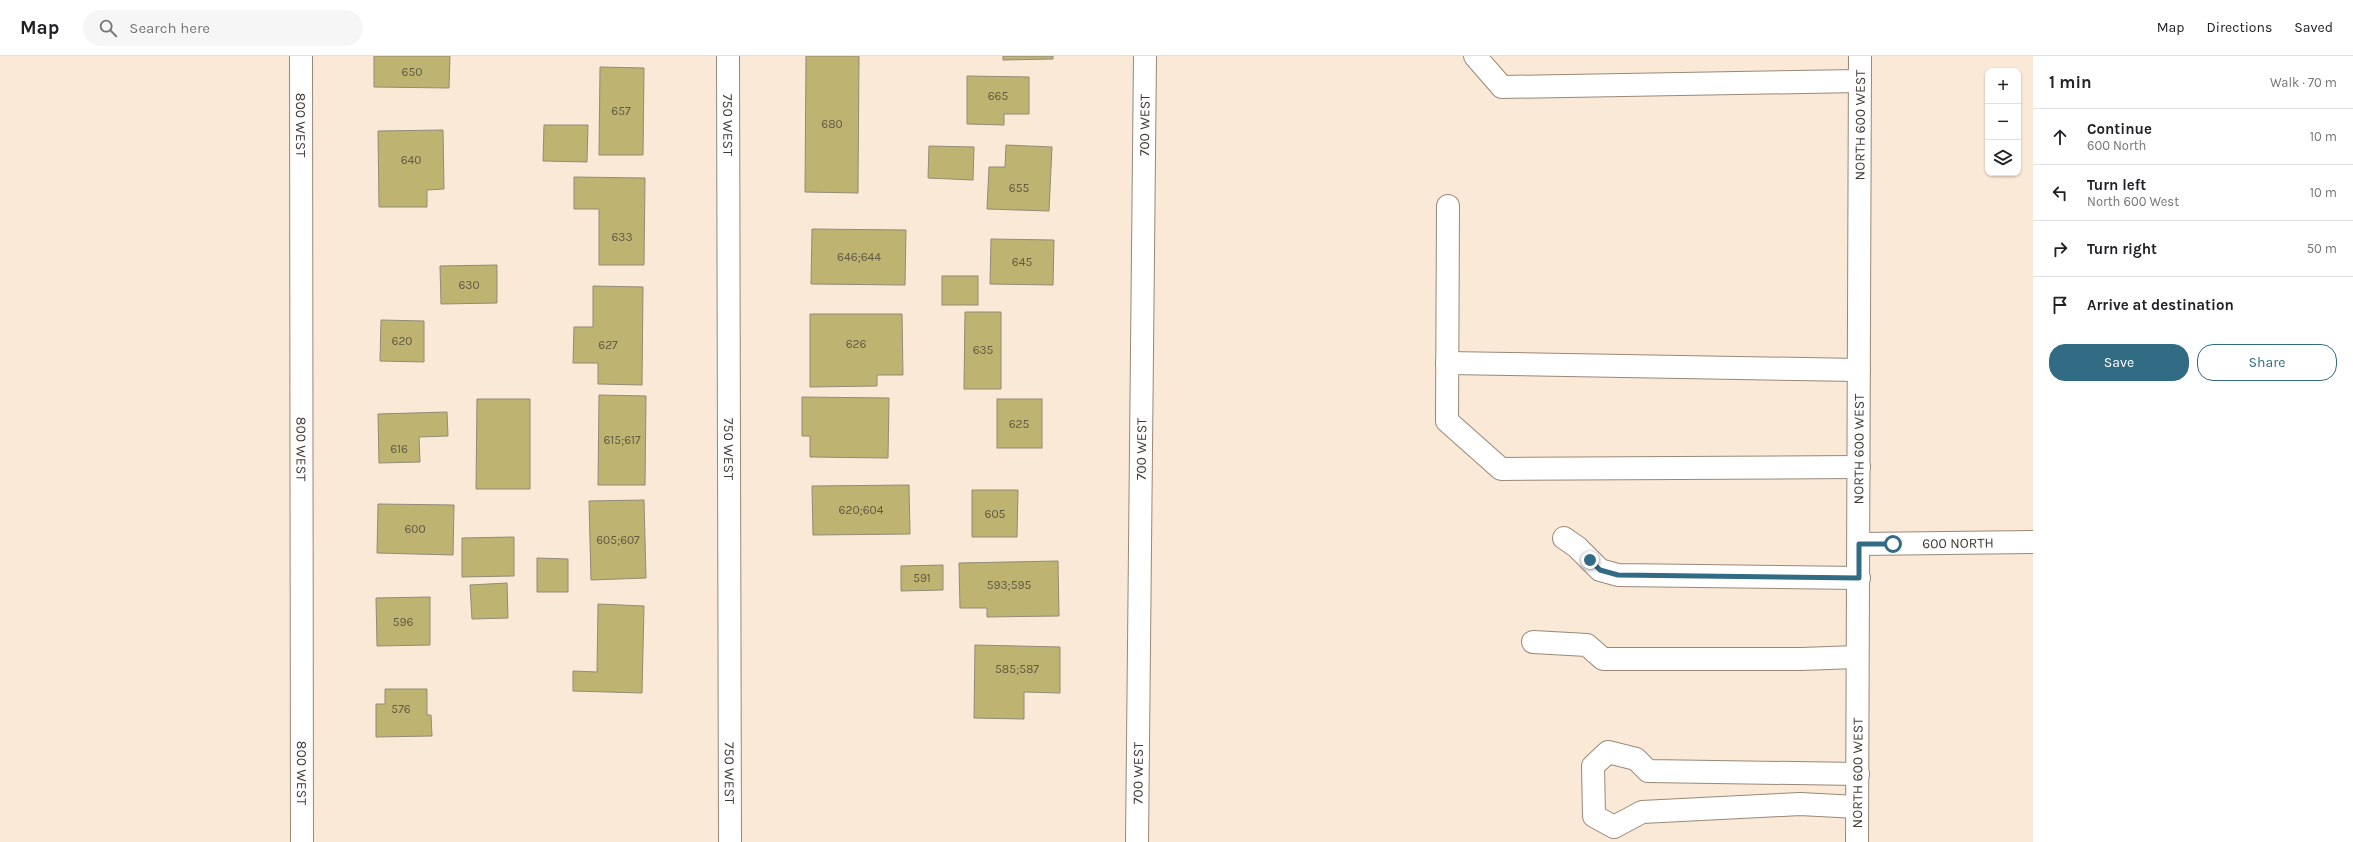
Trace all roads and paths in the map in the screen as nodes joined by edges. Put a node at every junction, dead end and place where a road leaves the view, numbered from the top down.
1 (301, 56) edge
2 (728, 56) edge
3 (1145, 56) edge
4 (1475, 56) edge
5 (1860, 56) edge
6 (1860, 82) junction
7 (1448, 206) dead end
8 (1447, 364) junction
9 (1860, 370) junction
10 (1859, 466) junction
11 (1564, 538) dead end
12 (2033, 542) edge
13 (1859, 544) junction
14 (1859, 578) junction
15 (1533, 642) dead end
16 (1857, 657) junction
17 (1858, 774) junction
18 (1857, 807) junction
19 (302, 842) edge
20 (730, 842) edge
21 (1137, 842) edge
22 (1857, 842) edge

1 - 19 street, 800 WEST
2 - 20 street, 750 WEST
3 - 21 street, 700 WEST
4 - 6 street
5 - 6 street, NORTH 600 WEST
6 - 9 street, NORTH 600 WEST
7 - 8 street
8 - 9 street
8 - 10 street
9 - 10 street, NORTH 600 WEST
10 - 13 street, NORTH 600 WEST
11 - 14 street
12 - 13 street, 600 NORTH
13 - 14 street, NORTH 600 WEST
14 - 16 street, NORTH 600 WEST
15 - 16 street
16 - 17 street, NORTH 600 WEST
17 - 18 street, NORTH 600 WEST
17 - 18 street
18 - 22 street, NORTH 600 WEST

